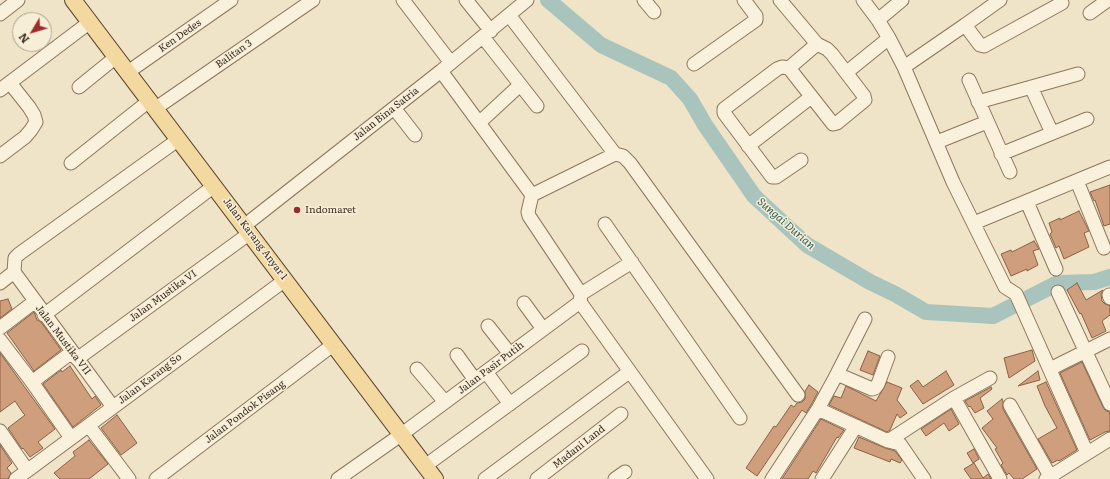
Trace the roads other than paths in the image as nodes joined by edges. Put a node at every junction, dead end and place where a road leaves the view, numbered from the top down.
1 (18, 0) edge
2 (74, 0) edge
3 (231, 0) edge
4 (313, 0) edge
5 (403, 0) edge
6 (466, 0) edge
7 (527, 0) edge
8 (644, 0) edge
9 (745, 0) edge
10 (780, 0) edge
11 (863, 0) edge
12 (902, 0) edge
13 (1000, 0) edge
14 (1108, 0) edge
15 (1062, 3) dead end
16 (654, 12) dead end
17 (1090, 13) dead end
18 (0, 14) edge
19 (509, 15) junction
20 (878, 20) junction
21 (90, 22) junction
22 (964, 25) junction
23 (487, 34) junction
24 (889, 38) junction
25 (817, 44) junction
26 (116, 57) junction
27 (694, 64) dead end
28 (446, 67) junction
29 (904, 67) junction
30 (789, 68) junction
31 (128, 72) junction
32 (847, 72) junction
33 (1078, 74) dead end
34 (969, 80) dead end
35 (520, 85) junction
36 (5, 87) edge
37 (79, 87) dead end
38 (1032, 87) junction
39 (811, 97) junction
40 (978, 102) junction
41 (153, 105) junction
42 (537, 106) dead end
43 (394, 108) junction
44 (1087, 119) dead end
45 (480, 122) junction
46 (987, 122) junction
47 (1052, 133) junction
48 (415, 135) dead end
49 (179, 139) junction
50 (937, 142) junction
51 (748, 146) junction
52 (615, 154) junction
53 (1001, 154) junction
54 (0, 156) edge
55 (801, 160) dead end
56 (70, 163) dead end
57 (1110, 167) edge
58 (1010, 172) dead end
59 (1077, 181) junction
60 (214, 186) junction
61 (532, 195) junction
62 (1027, 202) junction
63 (605, 224) dead end
64 (974, 224) junction
65 (247, 229) junction
66 (1104, 248) dead end
67 (632, 262) junction
68 (1056, 269) dead end
69 (14, 272) junction
70 (285, 280) junction
71 (0, 283) edge
72 (1058, 292) dead end
73 (580, 298) junction
74 (34, 302) junction
75 (524, 303) dead end
76 (44, 314) junction
77 (865, 319) dead end
78 (488, 326) dead end
79 (0, 328) edge
80 (543, 329) junction
81 (1110, 339) edge
82 (0, 340) edge
83 (334, 344) junction
84 (1085, 351) junction
85 (582, 352) dead end
86 (510, 354) junction
87 (457, 355) dead end
88 (75, 356) junction
89 (888, 357) dead end
90 (417, 369) dead end
91 (1050, 369) junction
92 (486, 372) junction
93 (629, 372) junction
94 (837, 374) junction
95 (990, 378) dead end
96 (475, 380) junction
97 (32, 382) junction
98 (798, 395) dead end
99 (954, 398) junction
100 (445, 402) junction
101 (510, 404) junction
102 (1110, 404) edge
103 (1010, 405) dead end
104 (113, 407) junction
105 (818, 409) junction
106 (621, 414) dead end
107 (740, 418) dead end
108 (89, 426) junction
109 (856, 426) junction
110 (0, 431) edge
111 (402, 434) junction
112 (71, 438) junction
113 (1110, 439) edge
114 (888, 441) junction
115 (1087, 453) junction
116 (425, 466) junction
117 (27, 470) junction
118 (1048, 478) edge
119 (16, 479) edge
120 (129, 479) edge
121 (156, 479) edge
122 (338, 479) edge
123 (435, 479) edge
124 (485, 479) edge
125 (537, 479) edge
126 (707, 479) edge
127 (772, 479) edge
128 (822, 479) edge
129 (924, 479) edge
130 (1000, 479) edge

1 - 18 street
2 - 21 main road, Jalan Karang Anyar 1
3 - 31 street, Ken Dedes
4 - 41 street, Balitan 3
5 - 28 street
6 - 23 street
7 - 19 street, Jalan Bina Satria
8 - 16 street
9 - 27 street
10 - 25 street
11 - 20 street
12 - 20 street
13 - 22 street
14 - 17 street
15 - 22 street
19 - 23 street, Jalan Bina Satria
19 - 52 street
20 - 24 street
21 - 26 main road, Jalan Karang Anyar 1
21 - 36 street
22 - 29 street
23 - 28 street, Jalan Bina Satria
23 - 35 street
24 - 29 street
24 - 32 street
25 - 30 street
25 - 32 street
26 - 31 main road, Jalan Karang Anyar 1
26 - 37 street
28 - 43 street, Jalan Bina Satria
28 - 45 street
29 - 50 street
30 - 39 street
30 - 51 street
31 - 41 main road, Jalan Karang Anyar 1
32 - 39 street
33 - 38 street
34 - 40 street
35 - 42 street
35 - 45 street
36 - 54 street
38 - 40 street
38 - 47 street
39 - 51 street
40 - 46 street
41 - 49 main road, Jalan Karang Anyar 1
41 - 56 street, Balitan 3
43 - 48 street
43 - 65 street, Jalan Bina Satria
44 - 47 street
45 - 61 street
46 - 50 street
46 - 53 street
47 - 53 street
49 - 60 main road, Jalan Karang Anyar 1
49 - 69 street
50 - 64 street
51 - 55 street
52 - 61 street
52 - 98 street
53 - 58 street
57 - 59 street
59 - 62 street
59 - 66 street
60 - 65 main road, Jalan Karang Anyar 1
60 - 76 street
61 - 73 street
62 - 64 street
62 - 68 street
63 - 67 street
64 - 91 street
65 - 70 main road, Jalan Karang Anyar 1
65 - 88 street, Jalan Mustika VI
67 - 73 street, Jalan Pasir Putih
67 - 107 street
69 - 71 street
69 - 74 street, Jalan Mustika VII
70 - 83 main road, Jalan Karang Anyar 1
70 - 104 street, Jalan Karang So
72 - 84 street
73 - 80 street, Jalan Pasir Putih
73 - 93 street
74 - 76 street, Jalan Mustika VII
74 - 79 street
75 - 80 street
76 - 88 street, Jalan Mustika VII
77 - 94 street
78 - 86 street
80 - 86 street, Jalan Pasir Putih
81 - 84 street
82 - 97 street
83 - 111 main road, Jalan Karang Anyar 1
83 - 121 street, Jalan Pondok Pisang
84 - 91 street
84 - 102 street
85 - 101 street
86 - 92 street, Jalan Pasir Putih
87 - 96 street
88 - 97 street, Jalan Mustika VI
88 - 104 street, Jalan Mustika VII
89 - 94 street
90 - 100 street
91 - 115 street
92 - 96 street, Jalan Pasir Putih
92 - 101 street
93 - 124 street
93 - 126 street
94 - 105 street
95 - 99 street
96 - 100 street, Jalan Pasir Putih
97 - 112 street
99 - 114 street
99 - 130 street
100 - 111 street, Jalan Pasir Putih
101 - 116 street
103 - 118 street
104 - 108 street, Jalan Karang So
105 - 109 street
105 - 127 street
106 - 125 street, Madani Land
108 - 112 street, Jalan Karang So
108 - 120 street
109 - 114 street
109 - 128 street
110 - 117 street
111 - 116 main road, Jalan Karang Anyar 1
111 - 122 street, Jalan Pasir Putih
112 - 117 street, Jalan Karang So
113 - 115 street
114 - 129 street
115 - 118 street
116 - 123 main road, Jalan Karang Anyar 1
117 - 119 street, Jalan Karang So

